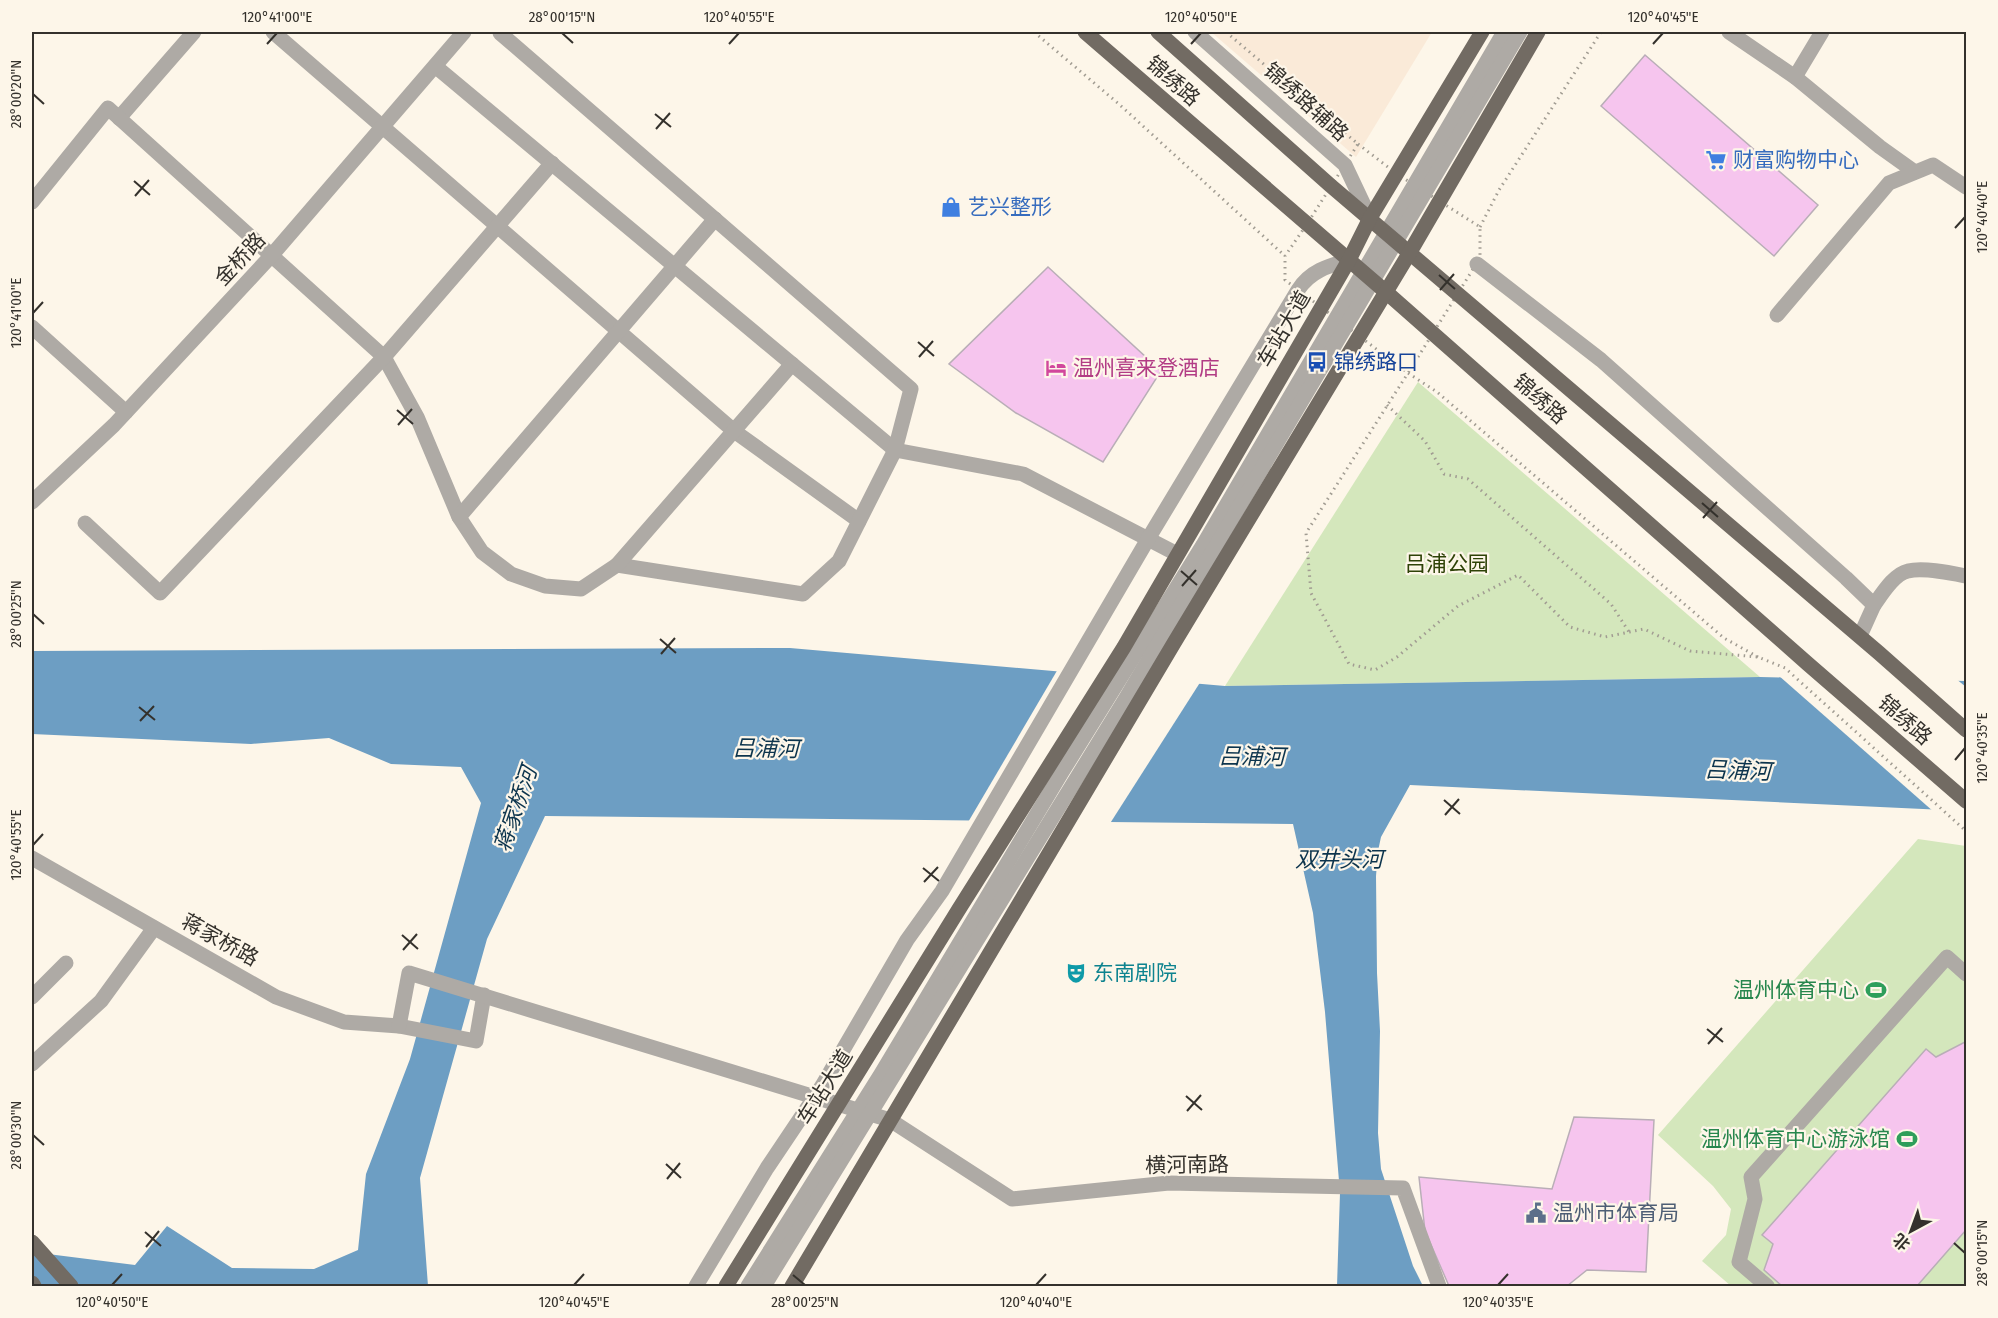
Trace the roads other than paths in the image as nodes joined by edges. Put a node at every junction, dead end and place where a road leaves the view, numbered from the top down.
1 (194, 32) edge
2 (273, 32) edge
3 (464, 32) edge
4 (1085, 32) edge
5 (1158, 32) edge
6 (1195, 32) edge
7 (1482, 32) edge
8 (1504, 32) edge
9 (1520, 32) edge
10 (1538, 32) edge
11 (1729, 32) edge
12 (1822, 32) edge
13 (500, 33) edge
14 (435, 66) junction
15 (1795, 77) junction
16 (119, 118) junction
17 (382, 127) junction
18 (552, 163) junction
19 (1915, 172) junction
20 (1966, 187) edge
21 (32, 202) edge
22 (715, 219) junction
23 (1370, 219) junction
24 (497, 226) junction
25 (1391, 237) junction
26 (1410, 252) junction
27 (272, 255) junction
28 (1349, 260) junction
29 (1477, 264) dead end
30 (674, 265) junction
31 (1368, 276) junction
32 (1386, 291) junction
33 (1777, 315) dead end
34 (32, 327) edge
35 (618, 332) junction
36 (384, 357) junction
37 (792, 364) junction
38 (126, 412) junction
39 (734, 431) junction
40 (895, 450) junction
41 (32, 502) edge
42 (459, 517) junction
43 (859, 521) junction
44 (85, 523) dead end
45 (1148, 539) junction
46 (1178, 554) junction
47 (617, 565) junction
48 (1966, 576) edge
49 (1874, 605) junction
50 (1860, 636) junction
51 (1966, 730) edge
52 (1966, 801) edge
53 (32, 858) edge
54 (154, 928) junction
55 (66, 963) dead end
56 (1966, 974) edge
57 (484, 995) junction
58 (32, 997) edge
59 (399, 1026) junction
60 (32, 1064) edge
61 (814, 1098) junction
62 (839, 1105) junction
63 (865, 1112) junction
64 (890, 1120) junction
65 (32, 1242) edge
66 (71, 1287) edge
67 (696, 1287) edge
68 (726, 1287) edge
69 (748, 1287) edge
70 (764, 1287) edge
71 (792, 1287) edge
72 (1439, 1287) edge
73 (1767, 1287) edge

1 - 16 street
2 - 17 street
3 - 14 street, 金桥路
4 - 28 main road, 锦绣路
5 - 23 main road, 锦绣路
6 - 23 street, 锦绣路辅路
7 - 23 main road, 车站大道
8 - 25 street
9 - 25 street
10 - 26 main road
11 - 15 street
12 - 15 street
13 - 22 street
14 - 17 street, 金桥路
14 - 18 street
15 - 19 street
16 - 21 street
16 - 27 street
17 - 24 street
17 - 27 street, 金桥路
18 - 24 street
18 - 30 street
19 - 20 street
19 - 33 street
22 - 30 street
22 - 40 street
23 - 25 main road, 锦绣路
23 - 28 main road, 车站大道
24 - 35 street
24 - 36 street
25 - 26 main road, 锦绣路
25 - 31 street
26 - 32 main road
26 - 50 main road, 锦绣路
27 - 36 street
27 - 38 street, 金桥路
28 - 31 main road, 锦绣路
28 - 45 street
28 - 46 main road, 车站大道
29 - 49 street
30 - 35 street
30 - 37 street
31 - 32 main road, 锦绣路
31 - 63 street
31 - 63 street
32 - 52 main road, 锦绣路
32 - 64 main road
34 - 38 street
35 - 39 street
35 - 42 street
36 - 42 street
36 - 44 street
37 - 39 street
37 - 40 street
38 - 41 street, 金桥路
39 - 43 street
39 - 47 street
40 - 43 street
40 - 45 street
42 - 47 street
43 - 47 street
45 - 46 street
45 - 61 street
46 - 62 main road, 车站大道
48 - 49 street
49 - 50 street
50 - 51 main road, 锦绣路
53 - 54 street, 蒋家桥路
54 - 59 street, 蒋家桥路
54 - 60 street
55 - 58 street
56 - 73 street
57 - 59 street, 蒋家桥路
57 - 59 street, 横河南路
57 - 61 street, 横河南路
61 - 62 street, 横河南路
61 - 67 street
62 - 63 street, 横河南路
62 - 68 main road, 车站大道
63 - 64 street, 横河南路
63 - 69 street
63 - 70 street
64 - 71 main road
64 - 72 street, 横河南路
65 - 66 main road

